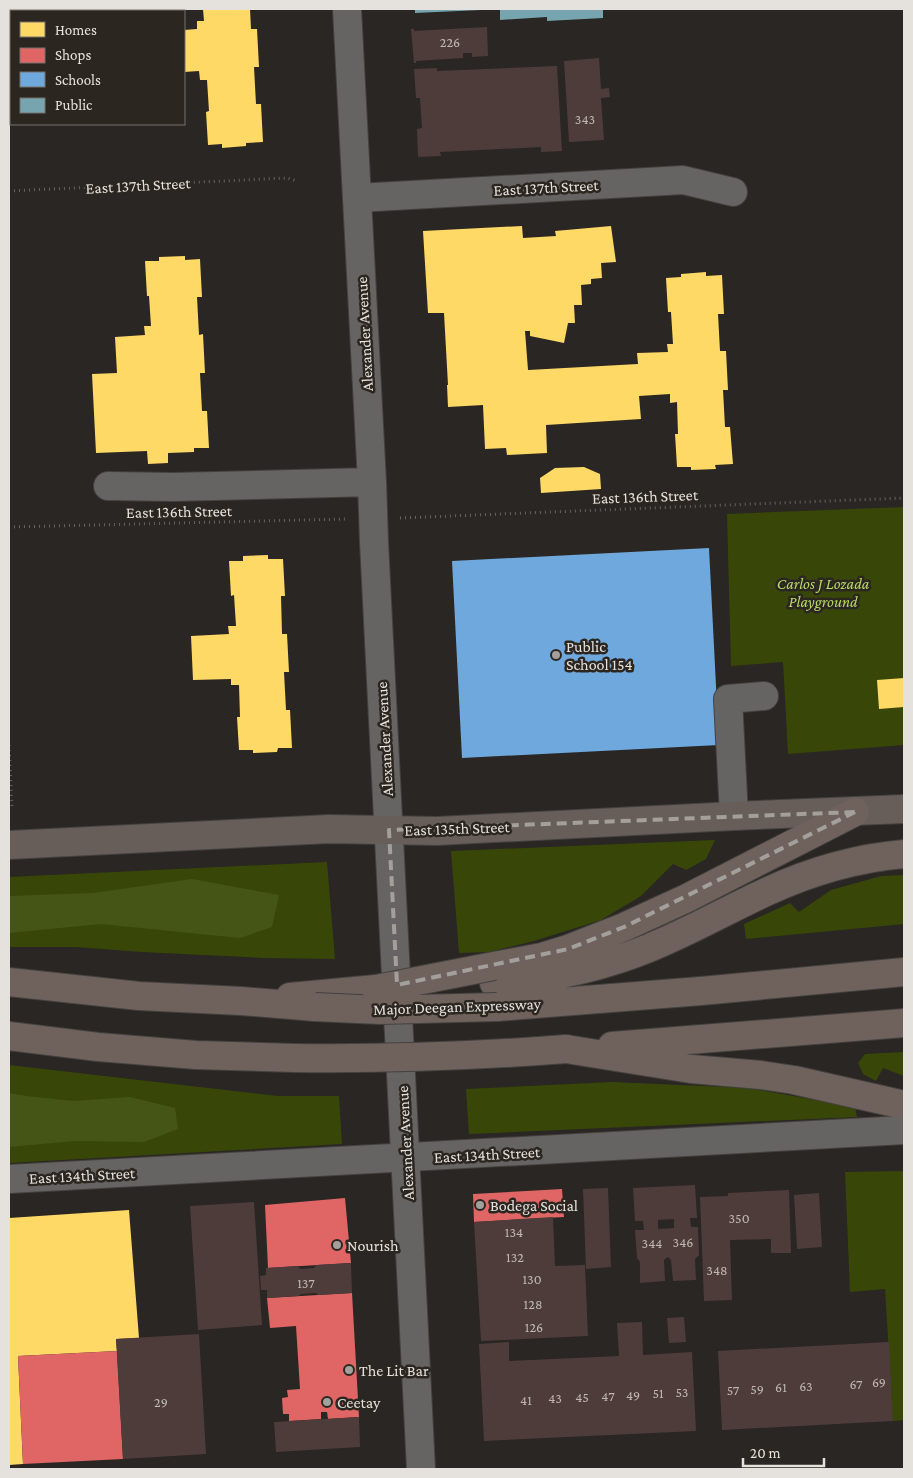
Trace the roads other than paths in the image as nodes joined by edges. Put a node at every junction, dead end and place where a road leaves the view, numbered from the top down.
1 (347, 9) edge
2 (733, 192) dead end
3 (357, 198) junction
4 (372, 482) junction
5 (108, 486) dead end
6 (764, 696) dead end
7 (904, 809) edge
8 (854, 812) junction
9 (734, 816) junction
10 (389, 830) junction
11 (9, 845) edge
12 (904, 854) edge
13 (904, 972) edge
14 (9, 982) edge
15 (495, 985) junction
16 (314, 1001) junction
17 (904, 1023) edge
18 (9, 1036) edge
19 (566, 1049) junction
20 (904, 1104) edge
21 (904, 1130) edge
22 (405, 1158) junction
23 (9, 1179) edge
24 (421, 1469) edge

1 - 3 street, Alexander Avenue
2 - 3 street, East 137th Street
3 - 4 street, Alexander Avenue
4 - 5 street
4 - 10 street, Alexander Avenue
6 - 9 street
7 - 8 main road, East 135th Street
8 - 9 main road, East 135th Street
8 - 15 highway
9 - 10 main road, East 135th Street
10 - 11 main road, East 135th Street
10 - 22 street, Alexander Avenue
12 - 15 highway
13 - 15 highway, Major Deegan Expressway
14 - 16 highway, Major Deegan Expressway
15 - 16 highway, bridge
15 - 16 highway, Major Deegan Expressway, bridge
17 - 19 highway
18 - 19 highway, bridge
19 - 20 highway
21 - 22 street, East 134th Street
22 - 23 street, East 134th Street
22 - 24 street, Alexander Avenue

